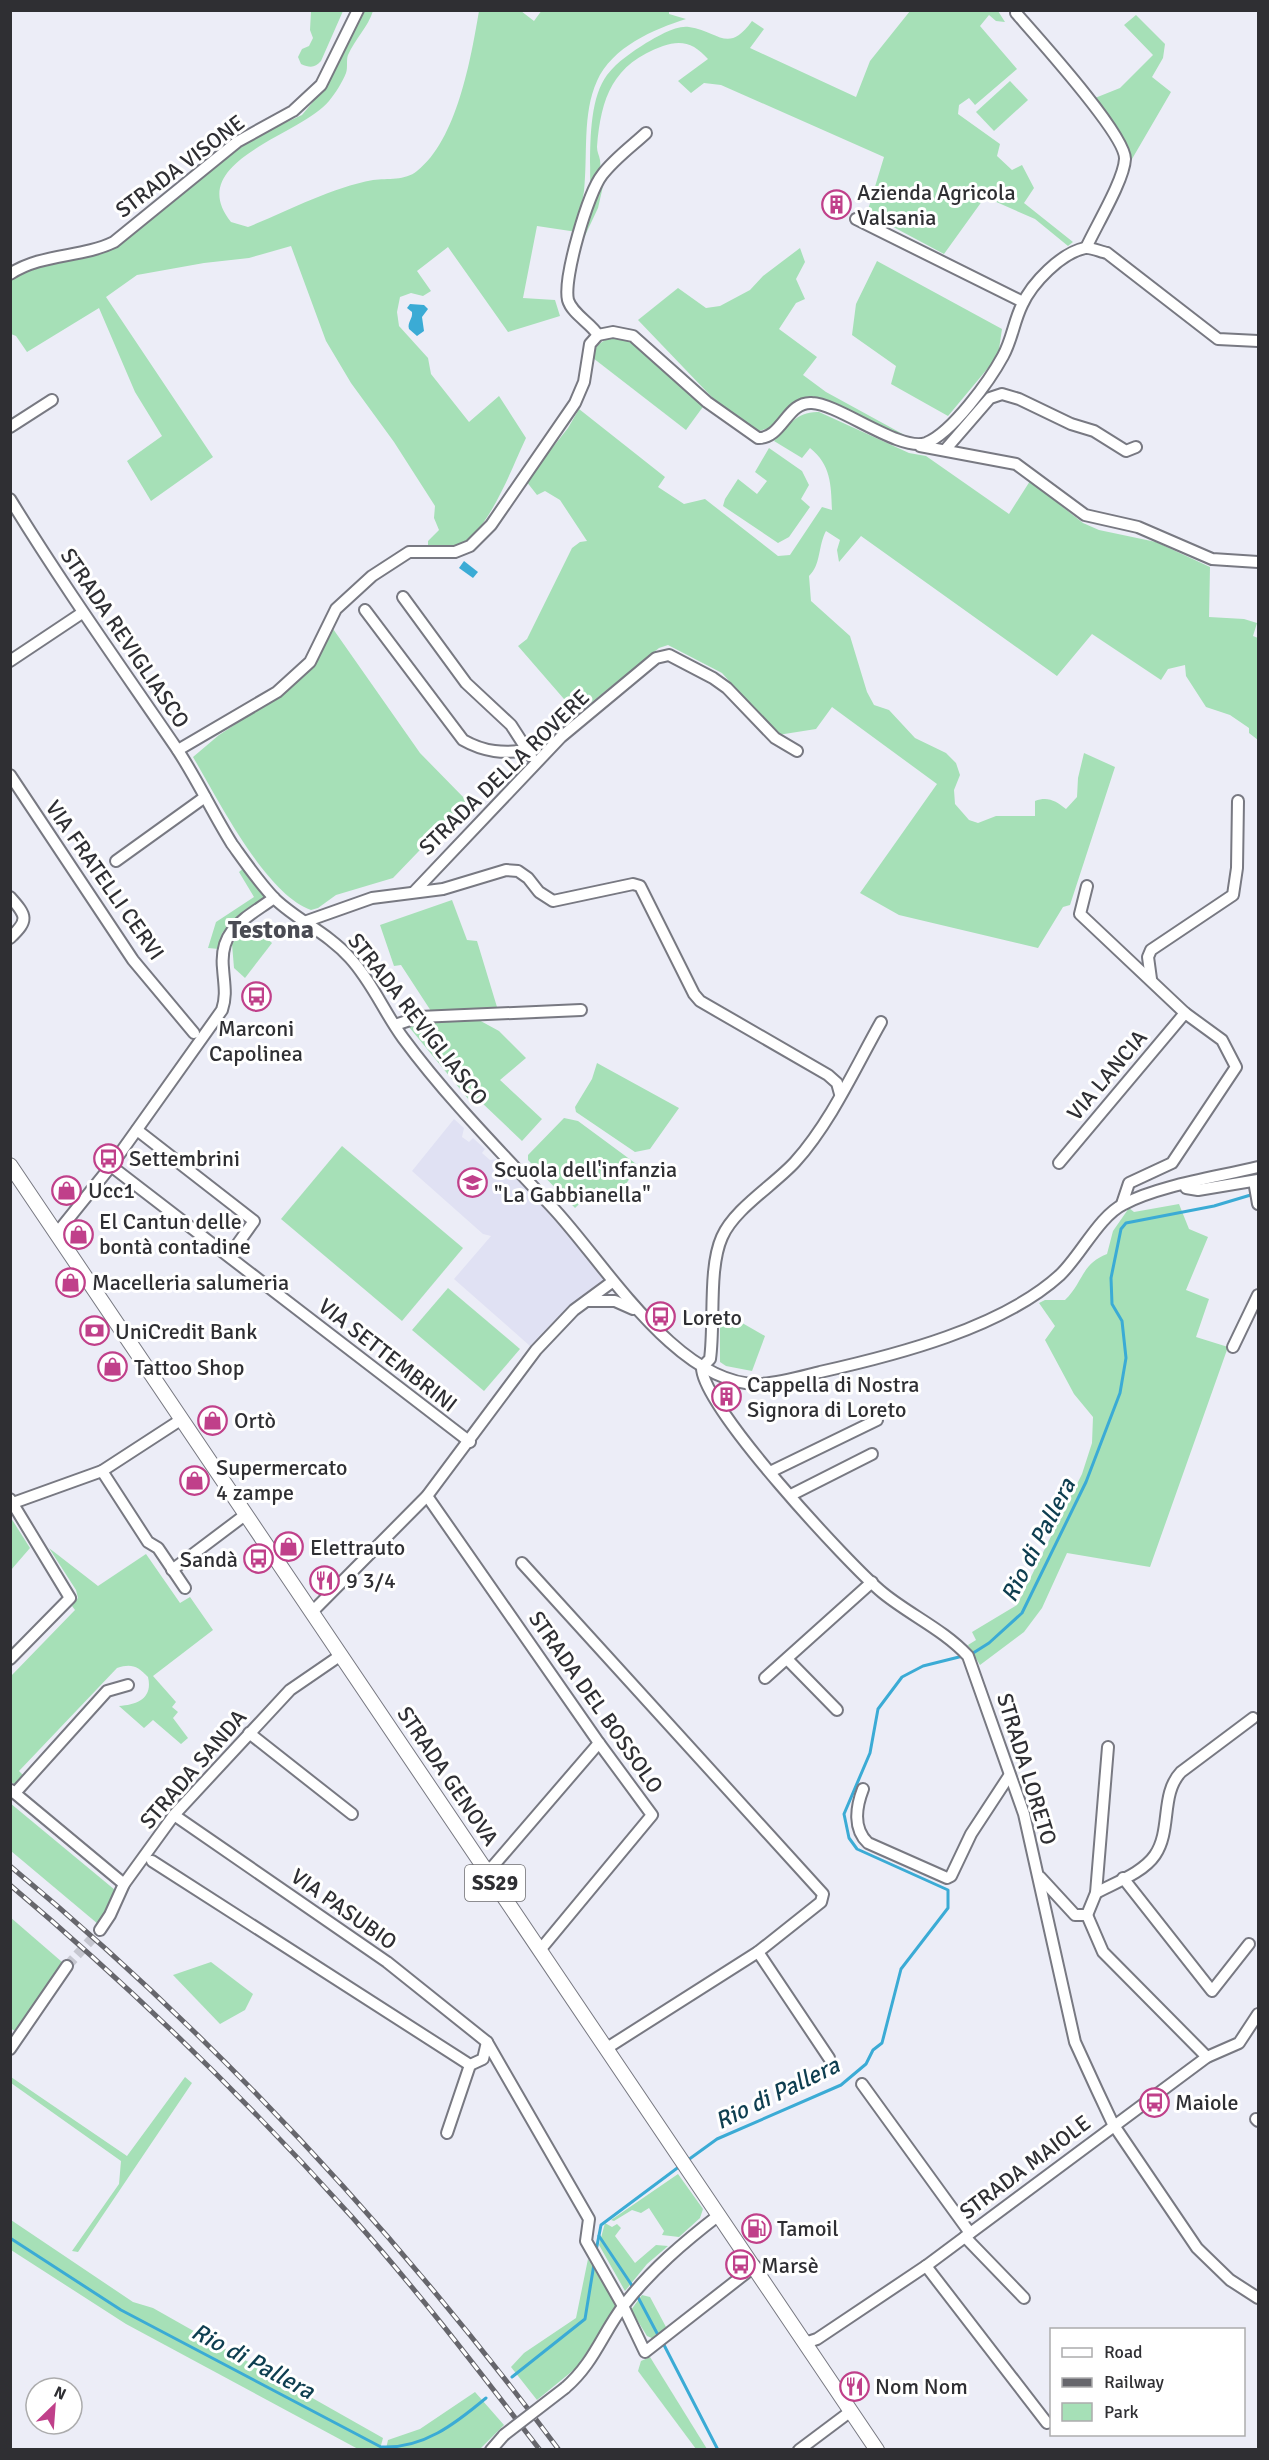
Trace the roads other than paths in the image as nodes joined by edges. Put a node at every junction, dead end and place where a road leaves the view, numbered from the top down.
1 (358, 10) edge
2 (1016, 12) dead end
3 (646, 133) dead end
4 (856, 219) dead end
5 (1086, 248) junction
6 (10, 274) edge
7 (1023, 302) junction
8 (598, 335) junction
9 (1258, 341) edge
10 (52, 400) dead end
11 (10, 427) edge
12 (917, 445) junction
13 (1136, 447) dead end
14 (945, 450) junction
15 (10, 499) edge
16 (1258, 562) edge
17 (403, 597) dead end
18 (364, 610) dead end
19 (82, 613) junction
20 (10, 661) edge
21 (178, 750) junction
22 (797, 751) dead end
23 (10, 775) edge
24 (205, 797) junction
25 (1238, 801) dead end
26 (116, 861) dead end
27 (1087, 886) dead end
28 (414, 892) junction
29 (10, 897) edge
30 (274, 898) junction
31 (307, 921) junction
32 (10, 938) edge
33 (1151, 979) junction
34 (581, 1010) dead end
35 (1185, 1013) junction
36 (881, 1022) dead end
37 (395, 1025) junction
38 (194, 1033) dead end
39 (840, 1094) junction
40 (136, 1130) junction
41 (1059, 1163) dead end
42 (10, 1165) edge
43 (111, 1166) junction
44 (1258, 1167) edge
45 (1180, 1187) junction
46 (1257, 1190) edge
47 (1122, 1204) junction
48 (57, 1233) junction
49 (228, 1256) junction
50 (612, 1282) junction
51 (1258, 1295) edge
52 (587, 1301) junction
53 (639, 1312) junction
54 (1233, 1347) dead end
55 (702, 1367) junction
56 (182, 1419) junction
57 (877, 1420) dead end
58 (470, 1442) junction
59 (872, 1454) dead end
60 (102, 1471) junction
61 (770, 1472) junction
62 (791, 1495) junction
63 (427, 1496) junction
64 (12, 1501) edge
65 (245, 1515) junction
66 (522, 1563) dead end
67 (172, 1570) junction
68 (872, 1582) junction
69 (185, 1588) dead end
70 (312, 1612) junction
71 (341, 1655) junction
72 (10, 1659) edge
73 (787, 1659) junction
74 (765, 1678) dead end
75 (128, 1685) dead end
76 (837, 1710) dead end
77 (1253, 1718) dead end
78 (249, 1733) junction
79 (599, 1743) junction
80 (1108, 1748) dead end
81 (1009, 1776) junction
82 (863, 1789) dead end
83 (13, 1791) edge
84 (352, 1814) dead end
85 (174, 1815) junction
86 (152, 1861) dead end
87 (487, 1871) junction
88 (1037, 1874) junction
89 (1123, 1878) junction
90 (124, 1884) junction
91 (1096, 1893) junction
92 (1087, 1915) junction
93 (100, 1930) tunnel mouth
94 (1249, 1944) dead end
95 (540, 1950) junction
96 (758, 1952) junction
97 (67, 1966) tunnel mouth
98 (1258, 2014) edge
99 (487, 2042) junction
100 (607, 2048) junction
101 (10, 2049) edge
102 (1207, 2057) junction
103 (829, 2058) dead end
104 (470, 2065) junction
105 (862, 2084) dead end
106 (1113, 2124) junction
107 (447, 2133) dead end
108 (719, 2215) junction
109 (967, 2235) junction
110 (755, 2266) junction
111 (926, 2266) junction
112 (1024, 2298) dead end
113 (1258, 2298) edge
114 (626, 2302) junction
115 (805, 2343) junction
116 (851, 2410) junction
117 (1047, 2423) dead end
118 (498, 2444) edge
119 (799, 2450) edge
120 (877, 2450) edge

1 - 6 street, STRADA VISONE
2 - 5 street
3 - 8 street
4 - 7 street
5 - 7 street
5 - 9 street
7 - 12 street
8 - 12 street
8 - 21 street
10 - 11 street
12 - 14 street
13 - 14 street
14 - 16 street
15 - 19 street, STRADA REVIGLIASCO
17 - 18 street
19 - 20 street
19 - 21 street, STRADA REVIGLIASCO
21 - 24 street, STRADA REVIGLIASCO
22 - 28 street, STRADA DELLA ROVERE
23 - 38 street, VIA FRATELLI CERVI
24 - 26 street
24 - 30 street, STRADA REVIGLIASCO
25 - 33 street
27 - 33 street
28 - 31 street, STRADA DELLA ROVERE
28 - 39 street, STRADA DELLA ROVERE
29 - 32 street
30 - 31 street, STRADA REVIGLIASCO
30 - 40 street
31 - 37 street, STRADA REVIGLIASCO
33 - 35 street
34 - 37 street
35 - 41 street, VIA LANCIA
35 - 47 street
36 - 39 street
37 - 50 street, STRADA REVIGLIASCO
39 - 55 street
40 - 43 street
40 - 49 street
42 - 48 main road, STRADA GENOVA / SS29
43 - 48 street
43 - 49 street, VIA SETTEMBRINI
44 - 45 street, STRADA REVIGLIASCO
45 - 46 street, STRADA REVIGLIASCO
45 - 47 street, STRADA REVIGLIASCO
47 - 55 street, STRADA REVIGLIASCO
48 - 56 main road, STRADA GENOVA / SS29
49 - 58 street, VIA SETTEMBRINI
50 - 52 street
50 - 53 street, STRADA REVIGLIASCO
51 - 54 street
52 - 53 street
52 - 58 street
53 - 55 street, STRADA REVIGLIASCO
55 - 61 street, STRADA LORETO
56 - 60 street
56 - 65 main road, STRADA GENOVA / SS29
57 - 61 street
58 - 63 street
59 - 62 street
60 - 64 street
60 - 67 street
61 - 62 street, STRADA LORETO
62 - 68 street, STRADA LORETO
63 - 70 street
63 - 79 street, STRADA DEL BOSSOLO
64 - 72 street
65 - 67 street
65 - 70 main road, STRADA GENOVA / SS29
66 - 96 street
67 - 69 street
68 - 73 street
68 - 81 street, STRADA LORETO
70 - 71 main road, STRADA GENOVA / SS29
71 - 78 street, STRADA SANDA
71 - 87 main road, STRADA GENOVA / SS29
73 - 74 street
73 - 76 street
75 - 83 street
77 - 89 street
78 - 84 street
78 - 85 street, STRADA SANDA
79 - 87 street
79 - 95 street, STRADA DEL BOSSOLO
80 - 91 street
81 - 82 street
81 - 88 street, STRADA LORETO
83 - 90 street
85 - 90 street, STRADA SANDA
85 - 99 street, VIA PASUBIO
86 - 104 street
87 - 95 main road, STRADA GENOVA / SS29
88 - 92 street
88 - 106 street, STRADA LORETO
89 - 91 street
89 - 94 street
90 - 93 street, STRADA SANDA
91 - 92 street
92 - 102 street
95 - 100 main road, STRADA GENOVA / SS29
96 - 100 street
96 - 103 street
97 - 101 street
98 - 102 street, STRADA MAIOLE
99 - 104 street
99 - 114 street, VIA PASUBIO
100 - 108 main road, STRADA GENOVA / SS29
102 - 106 street, STRADA MAIOLE
104 - 107 street
105 - 109 street
106 - 109 street, STRADA MAIOLE
106 - 113 street, STRADA LORETO
108 - 110 main road, STRADA GENOVA / SS29
108 - 114 street
109 - 111 street, STRADA MAIOLE
109 - 112 street
110 - 114 street, VIA PASUBIO
110 - 115 main road, STRADA GENOVA / SS29
111 - 115 street, STRADA MAIOLE
111 - 117 street
114 - 118 street, bridge
115 - 116 main road, STRADA GENOVA / SS29
116 - 119 street
116 - 120 main road, STRADA GENOVA / SS29

